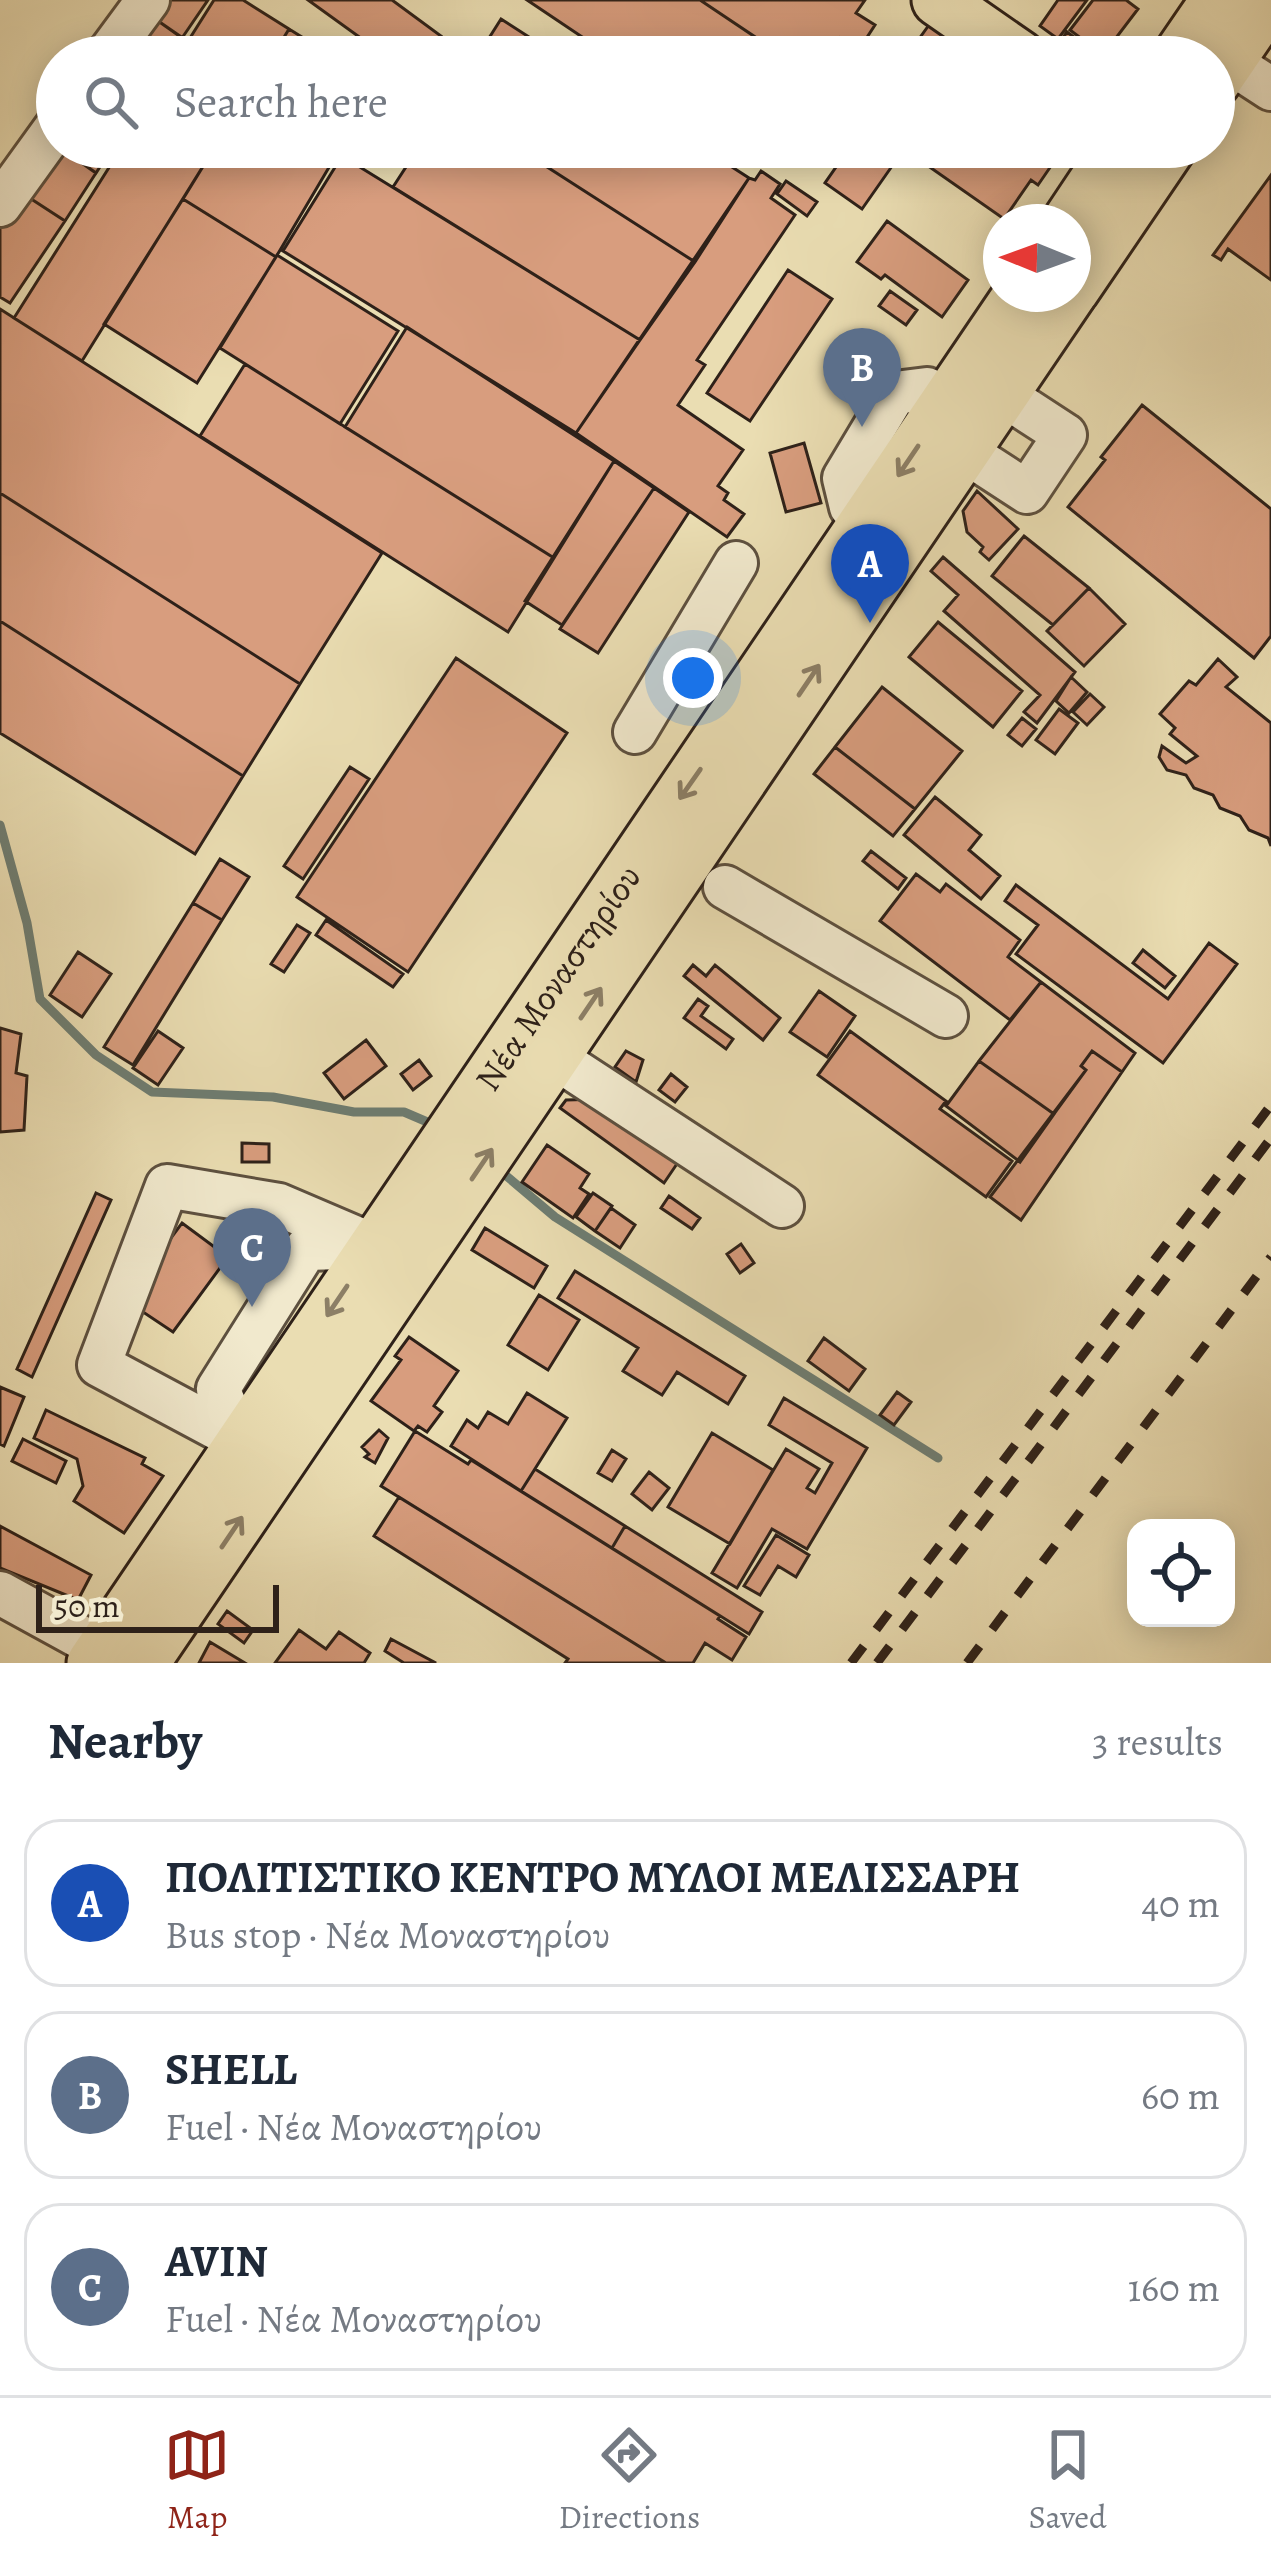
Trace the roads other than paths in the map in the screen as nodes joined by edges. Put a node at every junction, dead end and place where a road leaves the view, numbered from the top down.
1 (148, 0) edge
2 (938, 0) edge
3 (1217, 0) edge
4 (1270, 0) edge
5 (121, 36) edge
6 (990, 36) edge
7 (1192, 36) edge
8 (1235, 51) edge
9 (1235, 77) edge
10 (1271, 89) edge
11 (36, 155) edge
12 (1130, 168) edge
13 (1141, 168) edge
14 (1089, 204) edge
15 (0, 205) edge
16 (1091, 258) edge
17 (1008, 312) edge
18 (1064, 312) edge
19 (927, 389) dead end
20 (1023, 408) junction
21 (984, 465) junction
22 (851, 507) dead end
23 (736, 563) dead end
24 (634, 732) dead end
25 (725, 887) dead end
26 (946, 1016) dead end
27 (554, 1057) junction
28 (782, 1206) dead end
29 (389, 1231) junction
30 (235, 1426) junction
31 (0, 1593) edge
32 (113, 1658) edge

1 - 5 street
2 - 6 main road
3 - 7 main road
4 - 8 main road
9 - 10 street
11 - 15 street
12 - 14 main road, Νέα Μοναστηρίου
13 - 16 main road, Νέα Μοναστηρίου
17 -> 29 main road, Νέα Μοναστηρίου
18 - 20 main road, Νέα Μοναστηρίου
19 - 22 street
20 - 21 main road, Νέα Μοναστηρίου
20 - 21 street
27 -> 21 main road, Νέα Μοναστηρίου
23 - 24 street
25 - 26 street
27 - 28 street
29 -> 27 main road, Νέα Μοναστηρίου
29 -> 30 main road, Νέα Μοναστηρίου
29 - 30 street
32 -> 29 main road, Νέα Μοναστηρίου
30 - 32 main road, Νέα Μοναστηρίου
31 - 32 street

